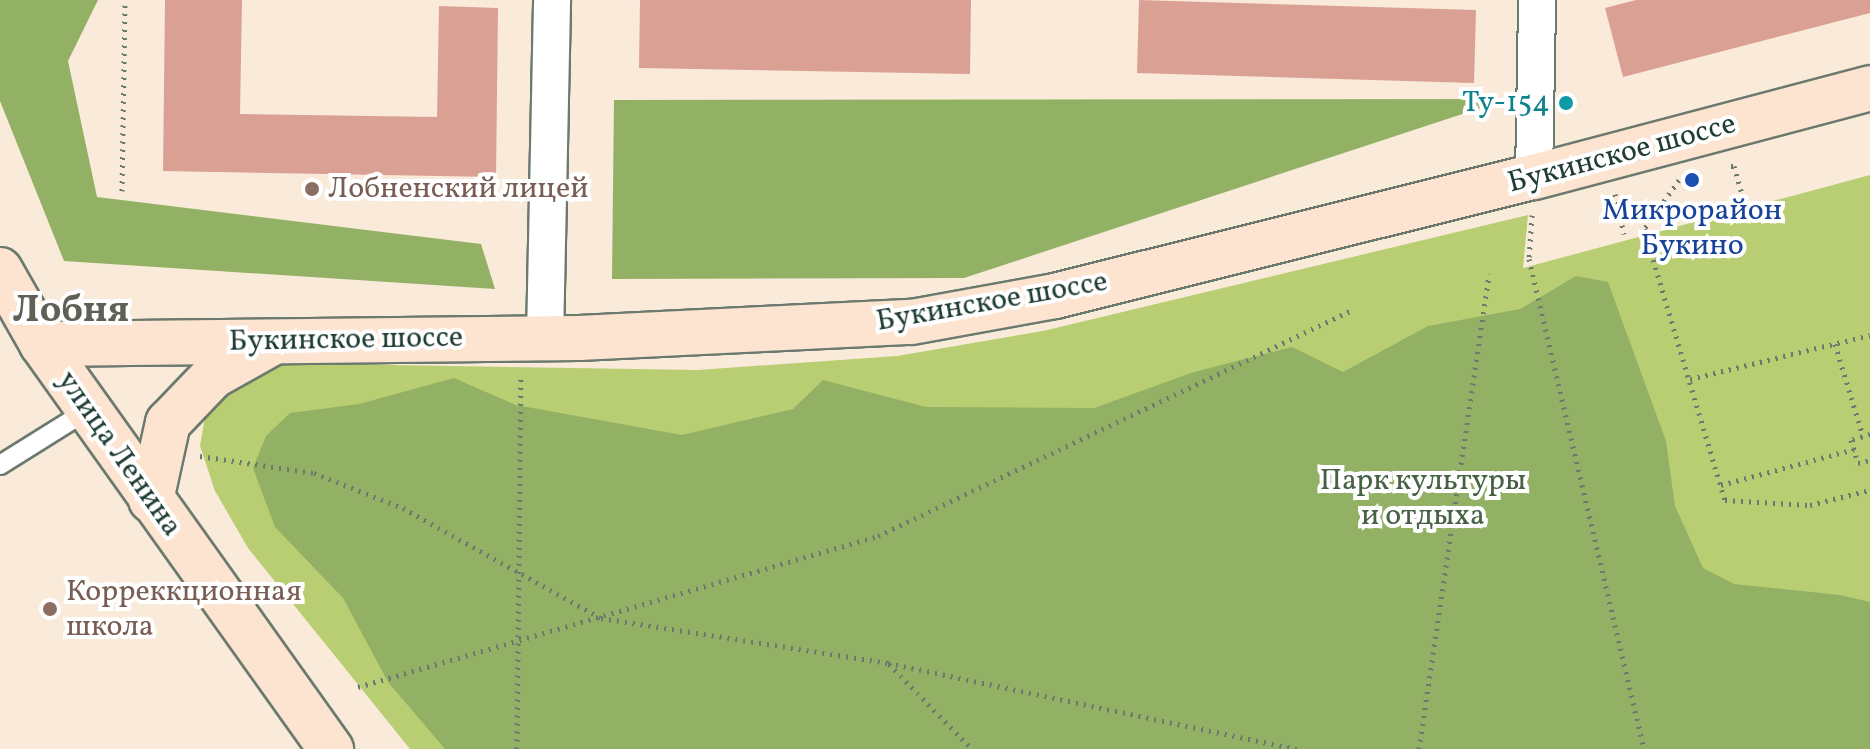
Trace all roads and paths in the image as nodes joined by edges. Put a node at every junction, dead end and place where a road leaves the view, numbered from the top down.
1 (125, 0) edge
2 (552, 0) edge
3 (1537, 0) edge
4 (1870, 88) edge
5 (1720, 169) dead end
6 (1534, 177) junction
7 (1690, 177) dead end
8 (122, 191) dead end
9 (1615, 194) dead end
10 (1744, 202) dead end
11 (1624, 234) dead end
12 (0, 270) edge
13 (1489, 274) dead end
14 (1352, 310) dead end
15 (1870, 335) edge
16 (275, 341) junction
17 (42, 344) junction
18 (1835, 344) junction
19 (533, 351) junction
20 (1690, 379) junction
21 (88, 410) junction
22 (1866, 435) edge
23 (1854, 449) junction
24 (193, 456) dead end
25 (1870, 460) edge
26 (0, 465) edge
27 (1721, 485) junction
28 (1870, 490) edge
29 (151, 500) junction
30 (519, 574) junction
31 (601, 618) junction
32 (518, 642) junction
33 (888, 663) junction
34 (358, 687) dead end
35 (331, 749) edge
36 (517, 749) edge
37 (972, 749) edge
38 (1297, 749) edge
39 (1419, 749) edge
40 (1644, 749) edge

1 - 8 path
2 - 19 street
3 - 6 street
4 - 6 main road, Букинское шоссе
5 - 10 path
6 - 19 main road, Букинское шоссе
6 - 40 path
7 - 20 path
9 - 11 path
12 - 17 main road, улица Ленина
13 - 39 path
14 - 31 path
15 - 18 path
16 - 17 main road, Букинское шоссе
16 - 19 main road, Букинское шоссе
16 - 29 main road
17 - 21 main road, улица Ленина
18 - 20 path
18 - 22 path
19 - 30 path
20 - 27 path
21 - 26 lane
21 - 29 main road, улица Ленина
22 - 23 path
23 - 25 path
23 - 27 path
24 - 30 path
27 - 28 path
29 - 35 main road, улица Ленина
30 - 31 path
30 - 32 path
31 - 32 path
31 - 33 path
32 - 34 path
32 - 36 path
33 - 37 path
33 - 38 path

